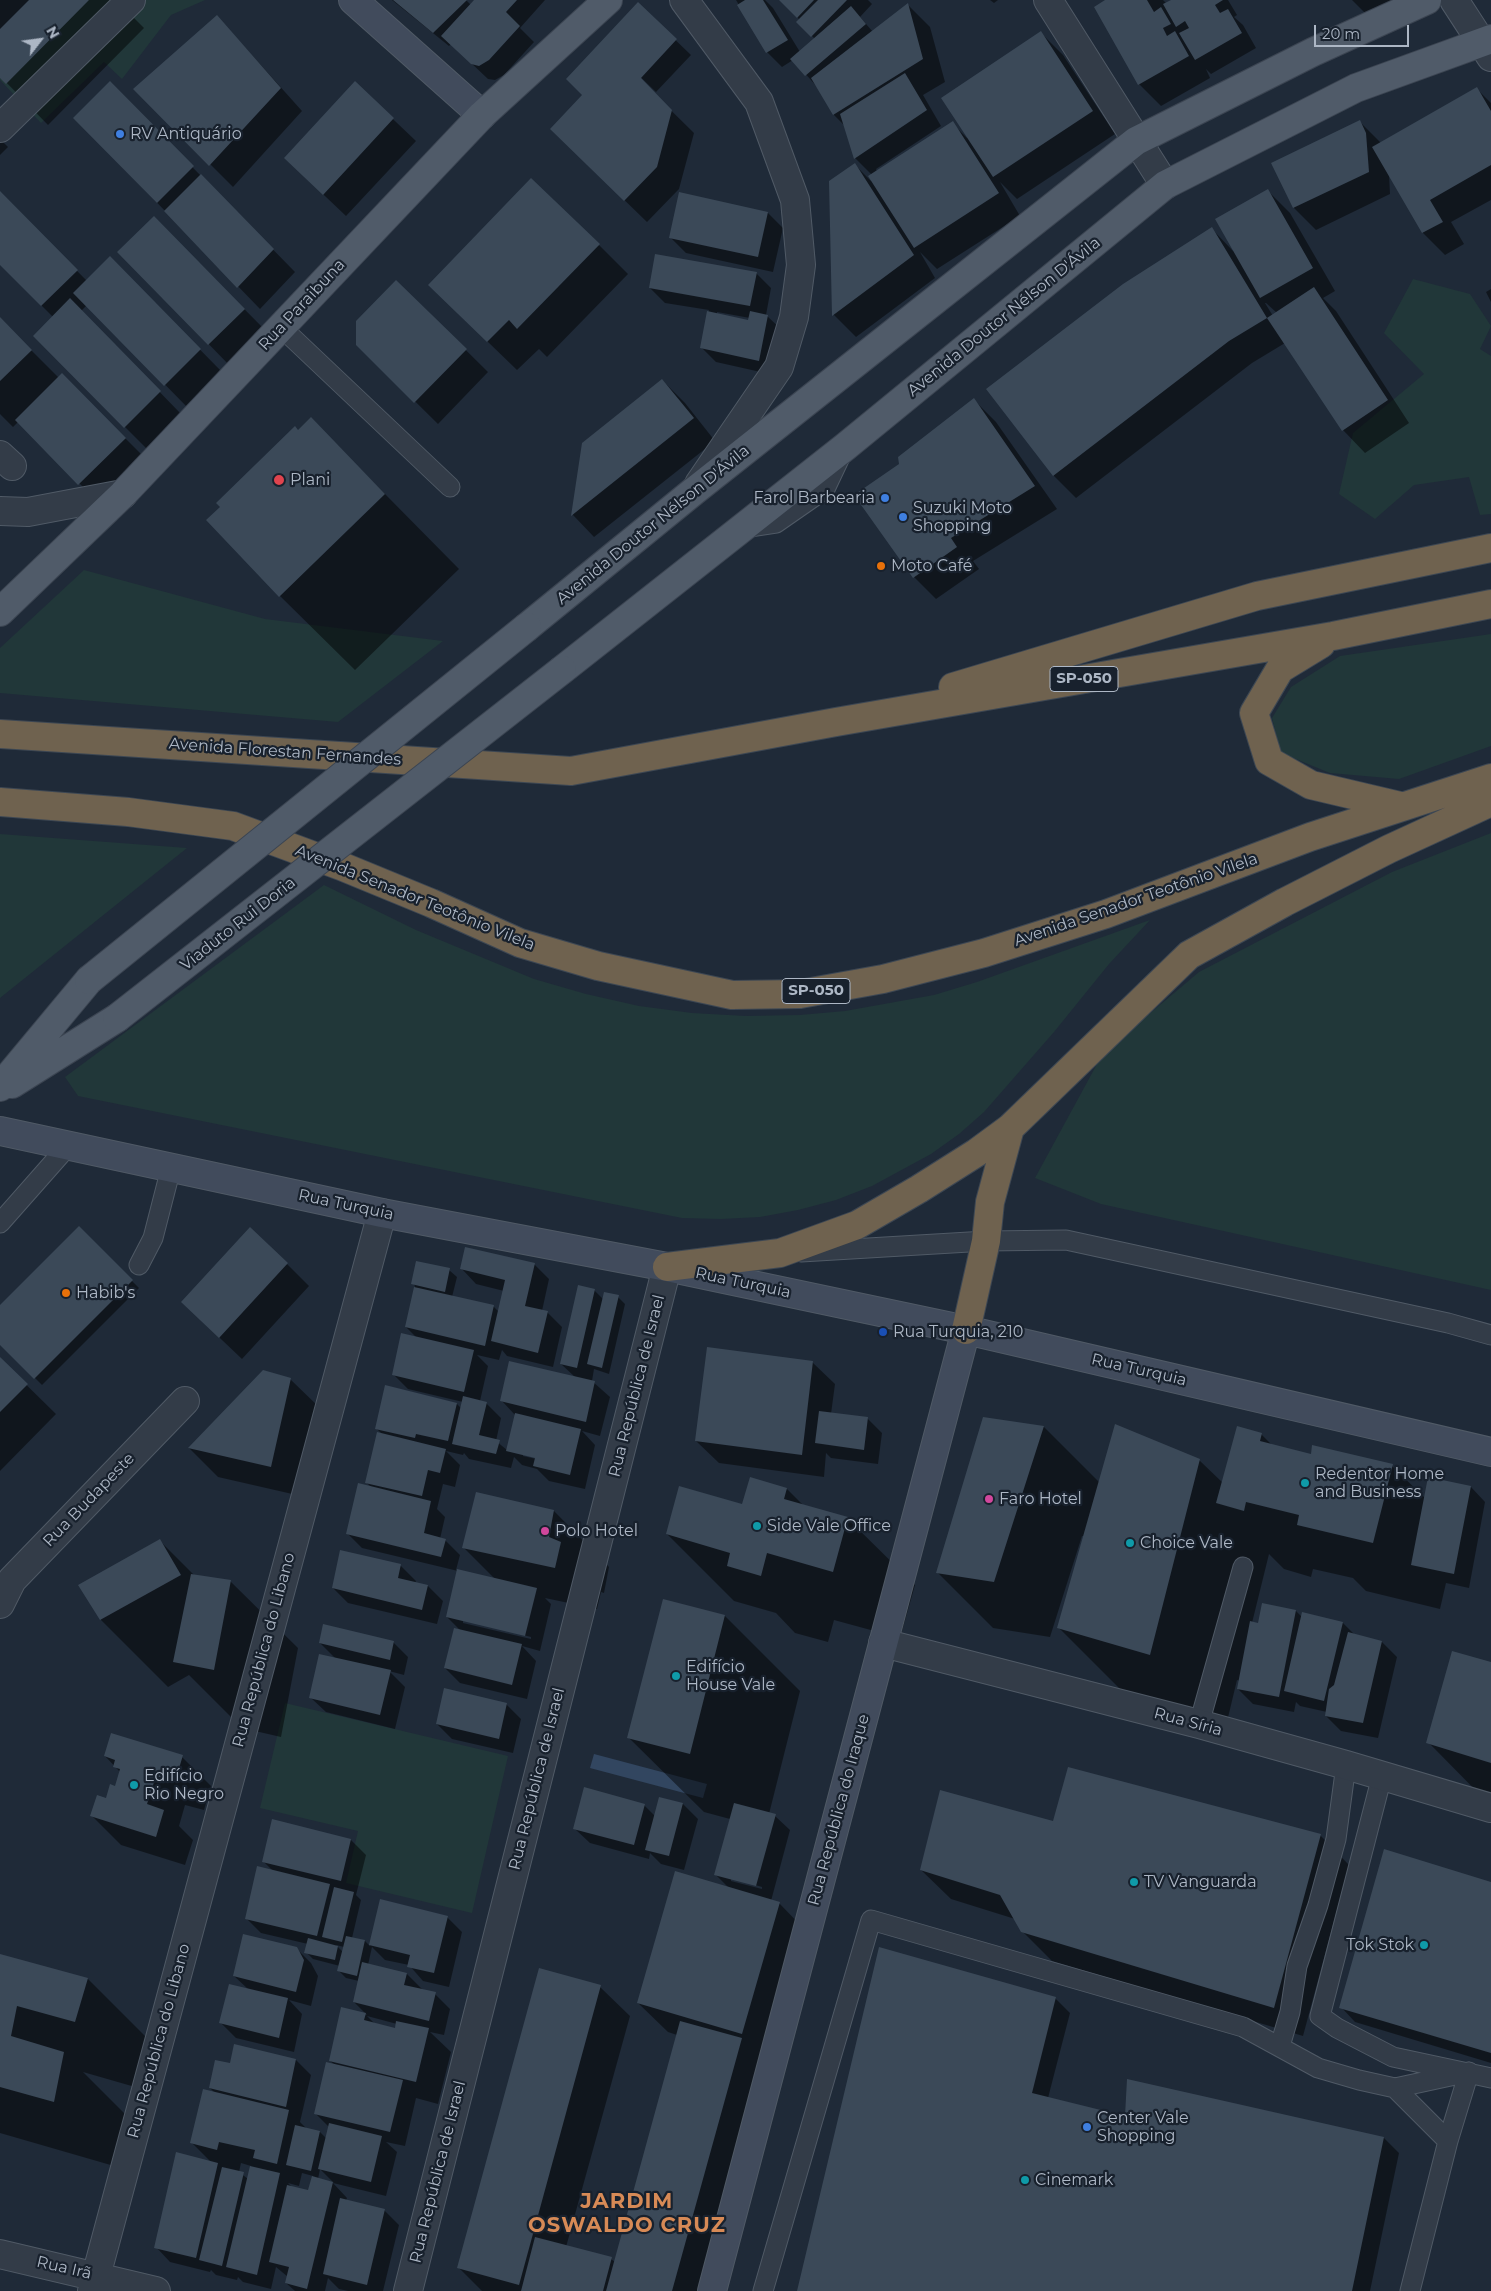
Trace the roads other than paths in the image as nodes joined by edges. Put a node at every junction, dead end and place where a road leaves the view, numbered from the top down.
1 (131, 0) edge
2 (353, 0) edge
3 (608, 0) edge
4 (684, 0) edge
5 (1048, 0) edge
6 (1427, 0) edge
7 (1454, 0) edge
8 (1488, 46) edge
9 (482, 115) junction
10 (4, 118) edge
11 (1136, 141) junction
12 (1165, 185) junction
13 (281, 327) junction
14 (450, 487) dead end
15 (694, 491) junction
16 (123, 494) junction
17 (0, 511) edge
18 (1491, 548) edge
19 (1491, 604) edge
20 (0, 612) edge
21 (1333, 636) junction
22 (562, 670) joint
23 (836, 722) junction
24 (0, 734) edge
25 (1491, 778) edge
26 (0, 802) edge
27 (1491, 802) edge
28 (1400, 806) junction
29 (0, 1087) edge
30 (0, 1092) edge
31 (1010, 1128) junction
32 (0, 1131) edge
33 (68, 1146) junction
34 (172, 1168) junction
35 (382, 1213) junction
36 (0, 1223) edge
37 (986, 1241) junction
38 (780, 1253) junction
39 (139, 1265) dead end
40 (667, 1267) junction
41 (966, 1330) junction
42 (1491, 1335) edge
43 (185, 1400) dead end
44 (1488, 1455) edge
45 (1243, 1567) dead end
46 (0, 1604) edge
47 (883, 1643) junction
48 (1199, 1724) junction
49 (1346, 1765) junction
50 (1382, 1776) junction
51 (1491, 1808) edge
52 (1280, 2046) junction
53 (1469, 2072) junction
54 (1491, 2078) edge
55 (1395, 2088) junction
56 (1448, 2141) junction
57 (0, 2254) edge
58 (94, 2283) edge
59 (156, 2291) edge
60 (408, 2291) edge
61 (712, 2291) edge
62 (763, 2291) edge
63 (1410, 2291) edge

1 - 10 street
2 - 9 main road
3 - 9 main road, Rua Paraibuna
4 - 15 street
5 - 11 street
6 - 11 main road, Avenida Doutor Nélson D'Ávila
7 - 8 street
8 - 12 main road, Avenida Doutor Nélson D'Ávila
9 - 13 main road, Rua Paraibuna
11 - 12 street
11 - 15 main road, Avenida Doutor Nélson D'Ávila
12 - 22 main road, Avenida Doutor Nélson D'Ávila
13 - 14 lane
13 - 16 main road, Rua Paraibuna
15 - 29 main road, Avenida Doutor Nélson D'Ávila, bridge
16 - 17 street
16 - 20 main road, Rua Paraibuna
18 - 23 highway
19 - 21 highway, SP-050
21 - 23 highway, SP-050
21 - 28 highway
22 - 30 main road, Viaduto Rui Doria, bridge
23 - 24 highway, Avenida Florestan Fernandes / SP-050
25 - 28 highway, Avenida Senador Teotônio Vilela / SP-050
26 - 28 highway, Avenida Senador Teotônio Vilela / SP-050
27 - 31 highway
31 - 37 highway
31 - 38 highway
32 - 33 main road, Rua Turquia
33 - 34 main road, Rua Turquia
33 - 36 lane
34 - 35 main road, Rua Turquia
34 - 39 lane
35 - 40 main road, Rua Turquia
35 - 58 street, Rua República do Libano
37 - 38 lane
37 - 41 highway
37 - 42 lane
38 - 40 highway
40 - 41 main road, Rua Turquia
40 - 60 street, Rua República de Israel
41 - 44 main road, Rua Turquia
41 - 47 main road, Rua República do Iraque
43 - 46 street, Rua Budapeste
45 - 48 lane
47 - 48 street, Rua Síria
47 - 61 main road, Rua República do Iraque
48 - 49 street, Rua Síria
49 - 50 street, Rua Síria
49 - 52 lane
50 - 51 street, Rua Síria
50 - 53 lane
52 - 55 lane
52 - 62 lane
53 - 54 lane
53 - 55 lane
53 - 56 lane
55 - 56 lane
56 - 63 lane
57 - 58 street, Rua Irã
58 - 59 street, Rua Irã

